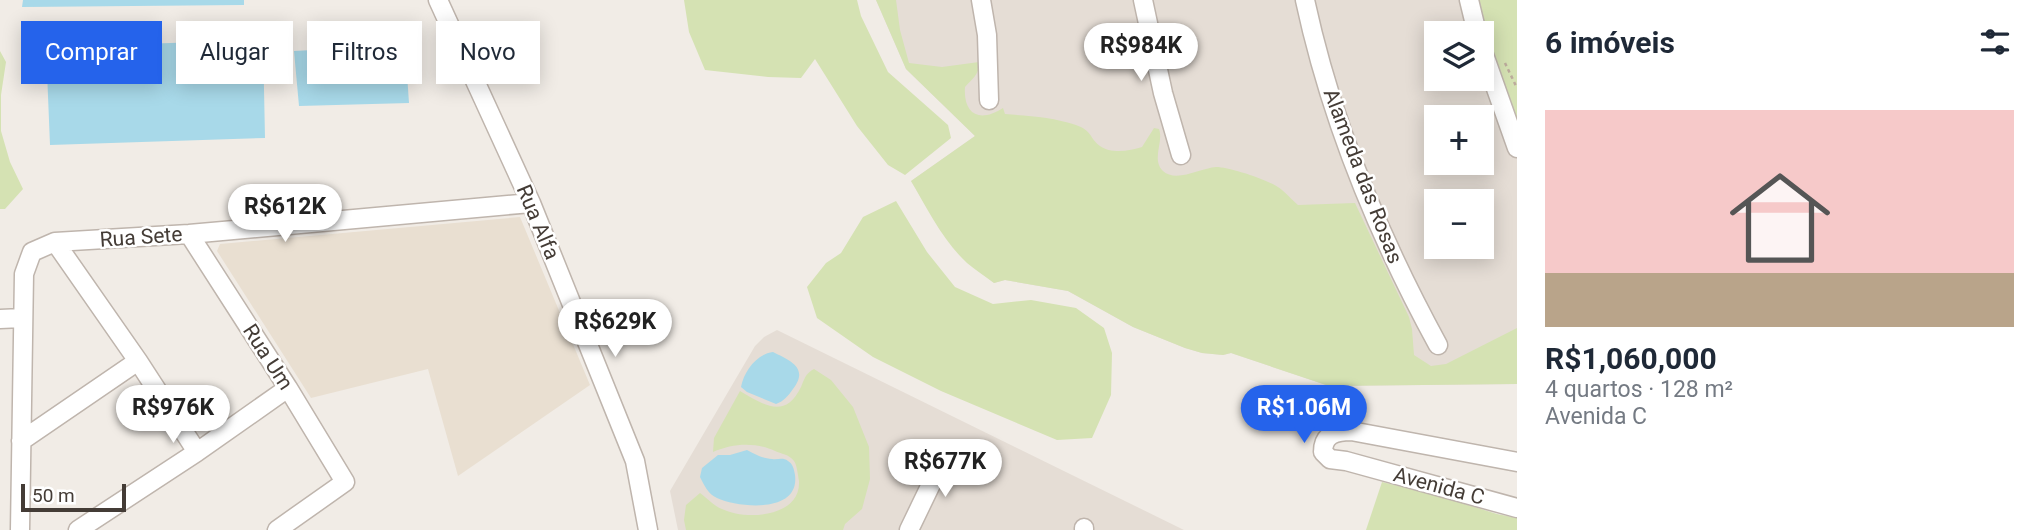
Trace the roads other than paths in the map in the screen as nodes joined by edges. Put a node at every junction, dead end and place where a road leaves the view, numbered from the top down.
1 (438, 0) edge
2 (981, 0) edge
3 (1143, 0) edge
4 (1305, 0) edge
5 (1469, 0) edge
6 (1474, 21) edge
7 (1494, 83) edge
8 (989, 100) dead end
9 (1517, 148) edge
10 (1181, 155) dead end
11 (531, 203) junction
12 (189, 234) junction
13 (55, 242) junction
14 (22, 318) junction
15 (0, 319) edge
16 (1438, 345) dead end
17 (138, 361) junction
18 (288, 388) junction
19 (21, 441) junction
20 (947, 451) dead end
21 (197, 452) junction
22 (1517, 462) edge
23 (1517, 508) edge
24 (20, 530) edge
25 (78, 530) edge
26 (277, 530) edge
27 (648, 530) edge
28 (909, 530) edge

1 - 11 street, Rua Alfa
2 - 8 street
3 - 10 street
4 - 16 street, Alameda das Rosas
5 - 6 street
7 - 9 street
11 - 12 street, Rua Sete
11 - 27 street, Rua Alfa
12 - 13 street, Rua Sete
12 - 18 street, Rua Um
13 - 14 street
13 - 17 street
14 - 15 street
14 - 19 street
17 - 19 street
17 - 21 street
18 - 21 street
18 - 26 street, Rua Um
19 - 24 street
20 - 28 street
21 - 25 street
22 - 23 street, Avenida C

